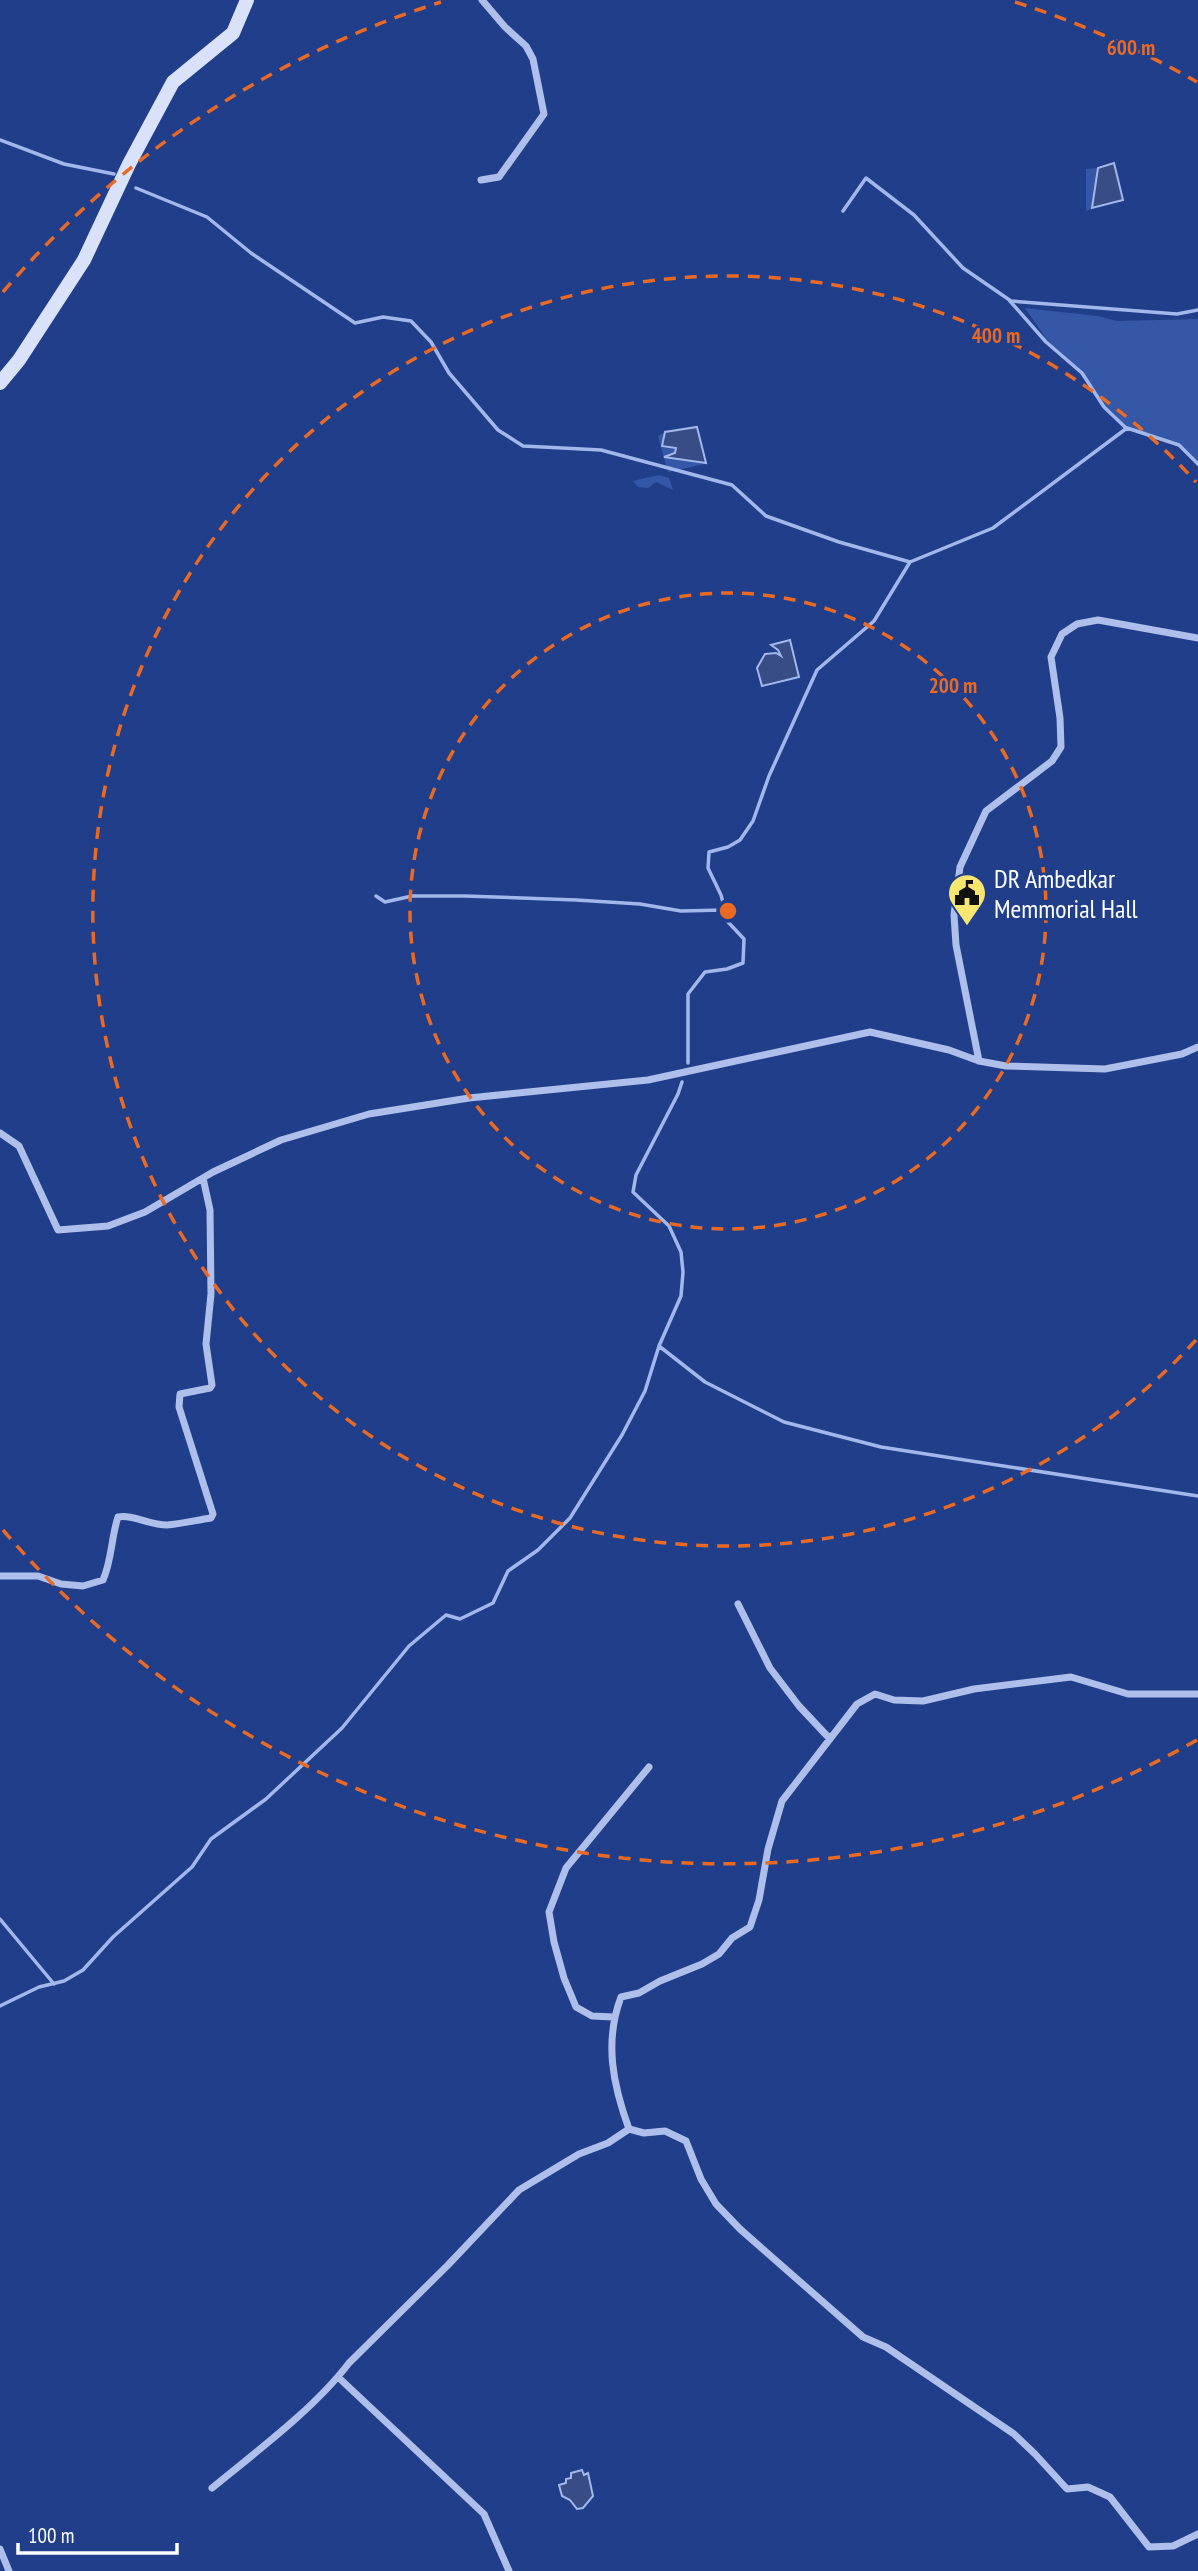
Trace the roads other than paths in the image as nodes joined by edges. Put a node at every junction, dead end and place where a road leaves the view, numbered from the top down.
1 (247, 0) edge
2 (482, 0) edge
3 (481, 180) dead end
4 (0, 383) edge
5 (1198, 638) edge
6 (1198, 1047) edge
7 (979, 1061) junction
8 (0, 1133) edge
9 (203, 1178) junction
10 (0, 1576) edge
11 (738, 1604) dead end
12 (1198, 1694) edge
13 (830, 1739) junction
14 (649, 1767) dead end
15 (613, 2017) junction
16 (629, 2129) junction
17 (338, 2377) junction
18 (212, 2488) dead end
19 (1198, 2534) edge
20 (0, 2549) edge
21 (9, 2571) edge
22 (509, 2571) edge

1 - 4 main road
2 - 3 street
5 - 7 street
6 - 7 street
7 - 9 street
8 - 9 street
9 - 10 street
11 - 13 street
12 - 13 street
13 - 15 street
14 - 15 street
15 - 16 street
16 - 17 street
16 - 19 street
17 - 18 street
17 - 22 street
20 - 21 street

